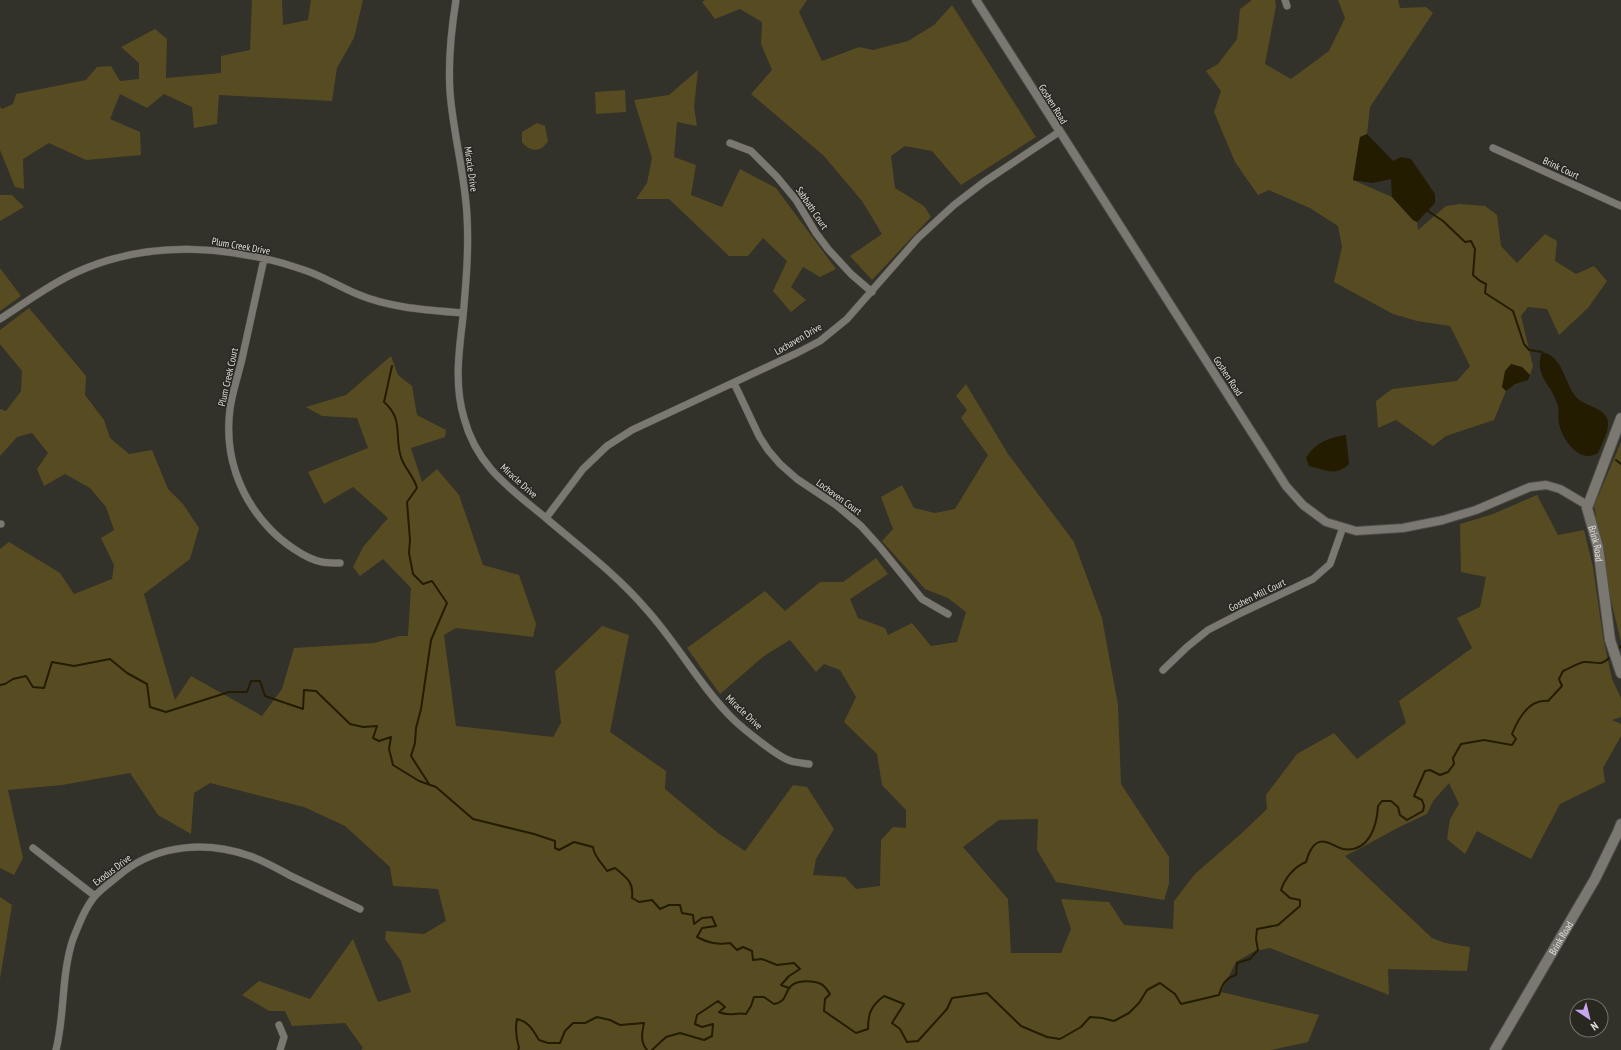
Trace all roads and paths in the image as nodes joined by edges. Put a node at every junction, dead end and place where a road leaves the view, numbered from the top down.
1 (456, 0) edge
2 (976, 0) edge
3 (1059, 132) junction
4 (730, 143) dead end
5 (1493, 148) dead end
6 (1621, 206) edge
7 (264, 259) junction
8 (872, 292) junction
9 (463, 314) junction
10 (0, 319) edge
11 (734, 383) junction
12 (1621, 418) edge
13 (1587, 505) junction
14 (546, 518) junction
15 (1343, 527) junction
16 (340, 563) dead end
17 (948, 614) dead end
18 (1163, 670) dead end
19 (1621, 673) edge
20 (809, 764) dead end
21 (1621, 824) edge
22 (33, 848) dead end
23 (95, 896) junction
24 (360, 909) dead end
25 (279, 1025) dead end
26 (56, 1050) edge
27 (280, 1050) edge
28 (1495, 1050) edge

1 - 9 street, Miracle Drive
2 - 3 street, Goshen Road
3 - 8 street, Lochaven Drive
3 - 15 street, Goshen Road
4 - 8 street, Sabbath Court
5 - 6 street, Brink Court
7 - 9 street, Plum Creek Drive
7 - 10 street, Plum Creek Drive
7 - 16 street, Plum Creek Court
8 - 11 street, Lochaven Drive
9 - 14 street, Miracle Drive
11 - 14 street, Lochaven Drive
11 - 17 street, Lochaven Court
12 - 13 main road
13 - 15 street, Goshen Road
13 - 19 main road, Brink Road
14 - 20 street, Miracle Drive
15 - 18 street, Goshen Mill Court
21 - 28 main road, Brink Road
22 - 23 street
23 - 24 street, Exodus Drive
23 - 26 street, Exodus Drive
25 - 27 street

